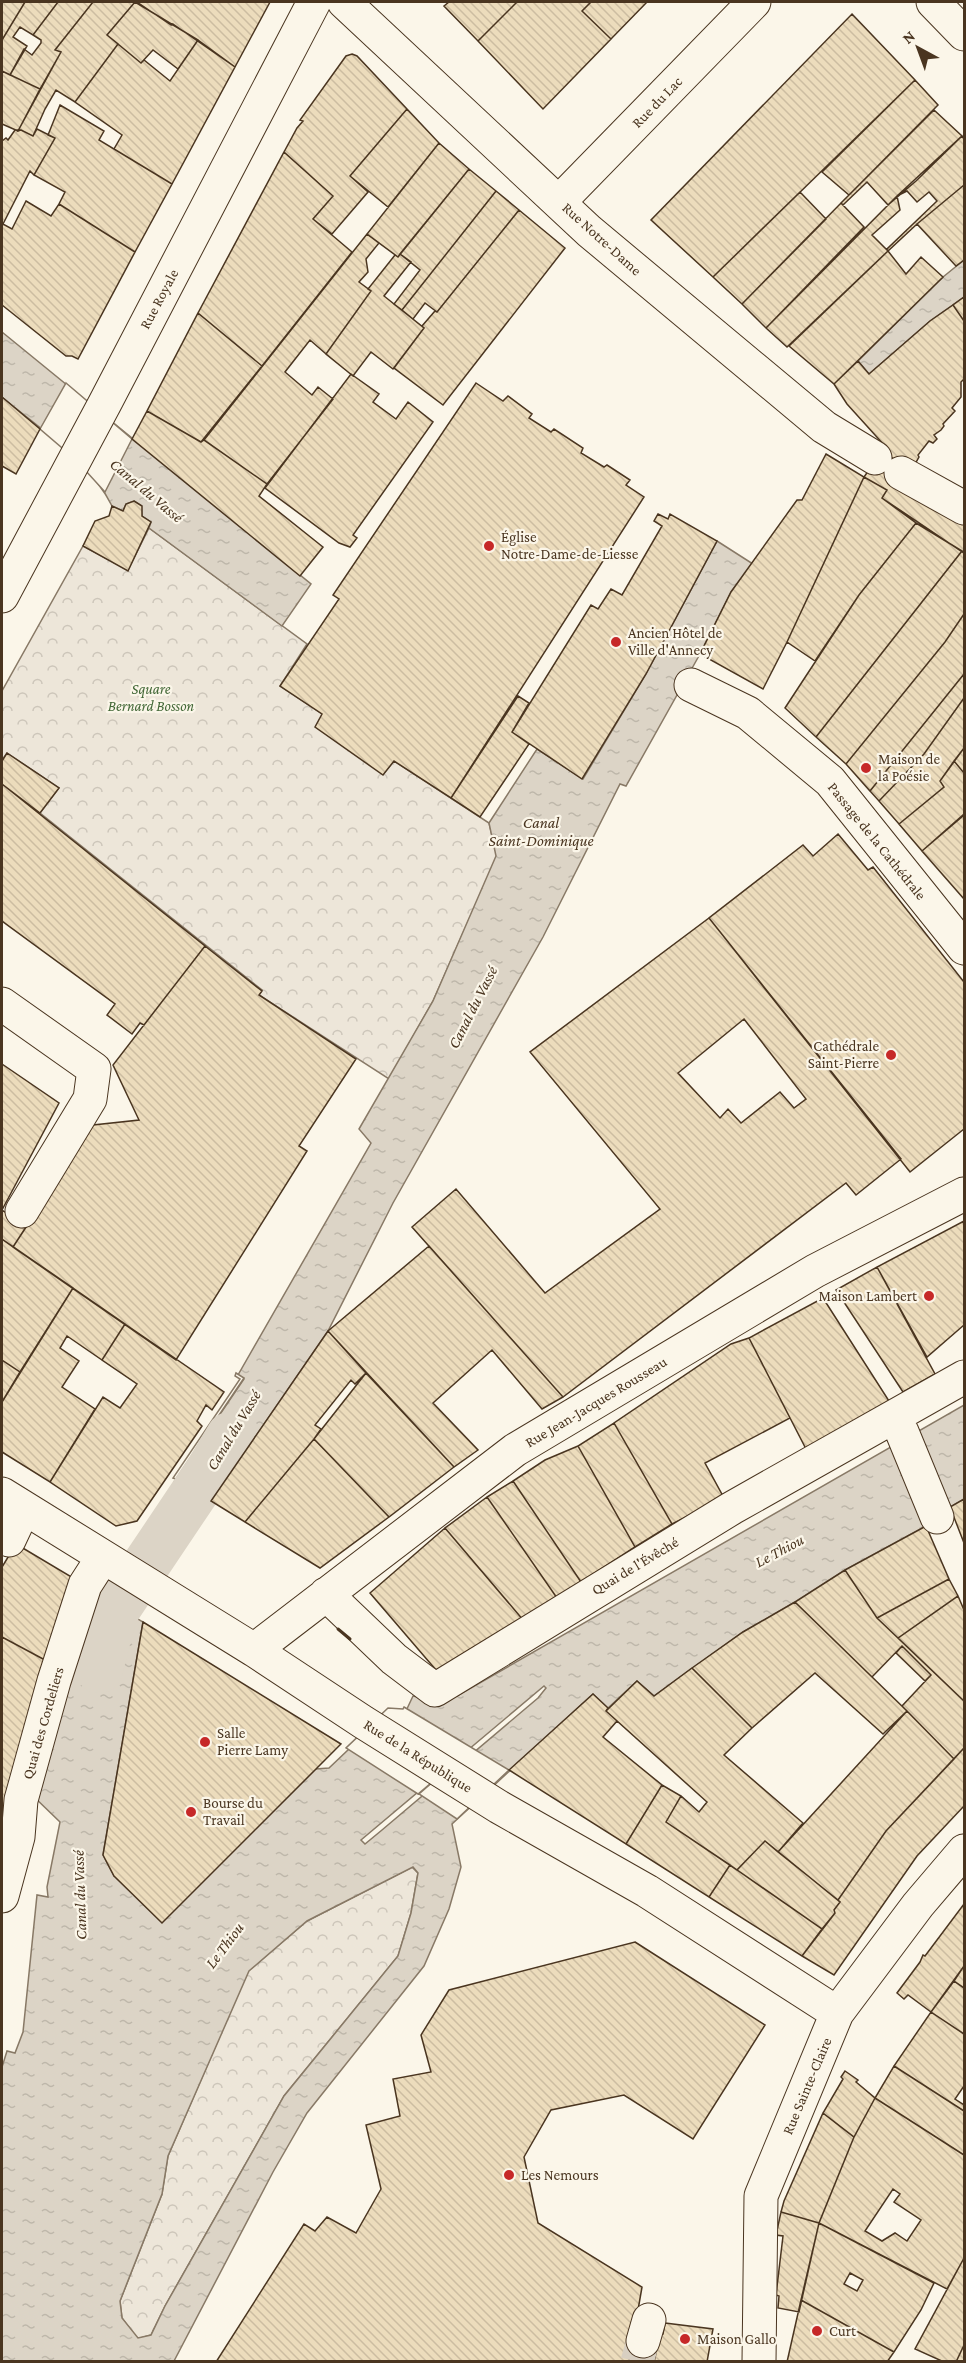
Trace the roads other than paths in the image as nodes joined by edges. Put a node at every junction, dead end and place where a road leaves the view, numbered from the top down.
1 (314, 2) edge
2 (344, 2) edge
3 (754, 2) edge
4 (933, 2) edge
5 (964, 34) edge
6 (559, 202) junction
7 (964, 508) edge
8 (2, 596) edge
9 (691, 685) dead end
10 (964, 948) edge
11 (2, 1004) edge
12 (964, 1194) edge
13 (22, 1211) dead end
14 (964, 1377) edge
15 (902, 1432) dead end
16 (13, 1501) edge
17 (937, 1517) dead end
18 (9, 1540) dead end
19 (105, 1558) junction
20 (326, 1594) junction
21 (254, 1650) junction
22 (964, 1851) edge
23 (4, 1880) edge
24 (837, 2013) junction
25 (759, 2361) edge

1 - 8 street, Rue Royale
2 - 6 street, Rue Notre-Dame
3 - 6 street, Rue du Lac
4 - 5 street
6 - 7 street, Rue Notre-Dame
9 - 10 street, Passage de la Cathédrale
11 - 13 street
12 - 20 street, Rue Jean-Jacques Rousseau
14 - 20 street, Quai de l'Évêché
15 - 17 street
16 - 18 street
16 - 19 street, Rue de la République
19 - 21 street, Rue de la République
19 - 23 street, Quai des Cordeliers
20 - 21 street, Rue Jean-Jacques Rousseau
21 - 24 street, Rue de la République
22 - 24 street, Rue Sainte-Claire
24 - 25 street, Rue Sainte-Claire

